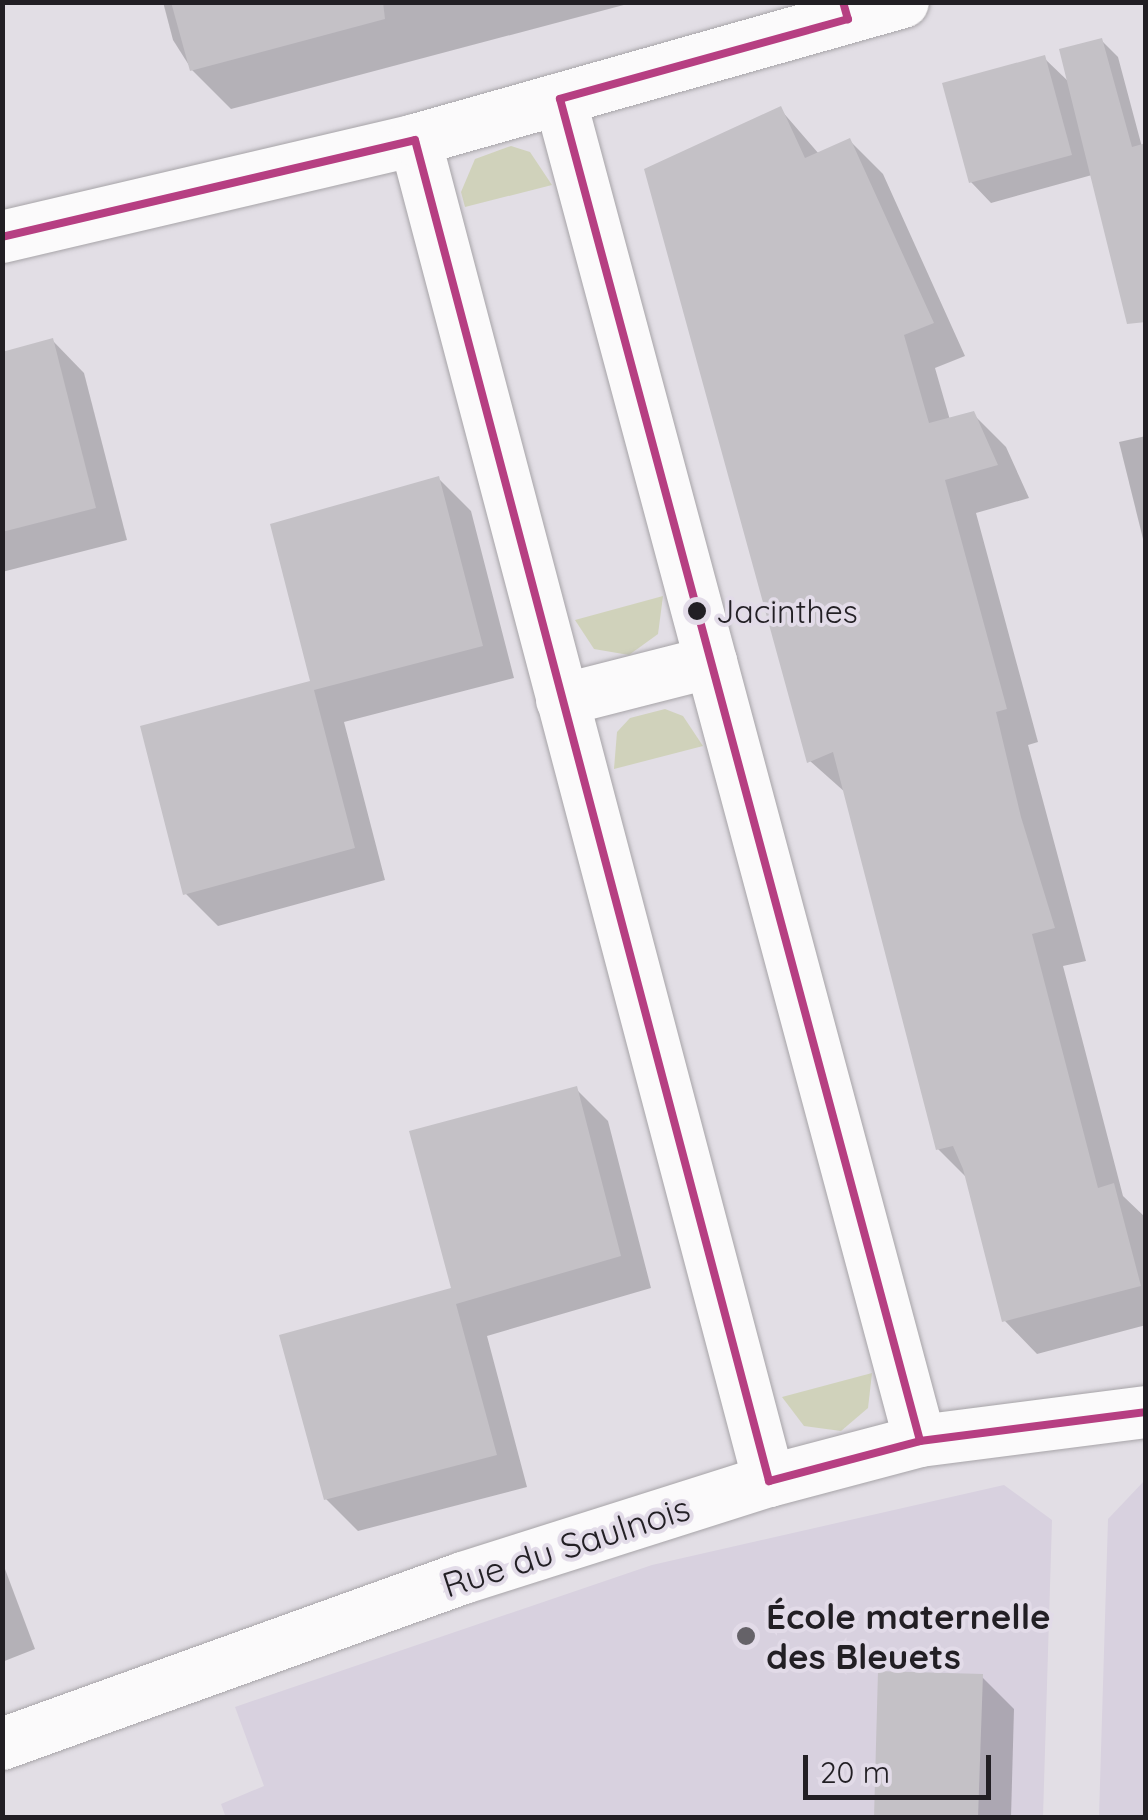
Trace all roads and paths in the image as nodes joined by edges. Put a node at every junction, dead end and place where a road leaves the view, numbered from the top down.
1 (903, 2) edge
2 (845, 11) edge
3 (560, 99) junction
4 (415, 140) junction
5 (2, 237) edge
6 (711, 662) junction
7 (562, 700) junction
8 (1146, 1412) edge
9 (920, 1441) junction
10 (768, 1481) junction
11 (2, 1744) edge

1 - 2 street
2 - 3 street
3 - 4 street
3 - 6 street
4 - 5 street
4 - 7 street
6 - 7 street
6 - 9 street
7 - 10 street
8 - 9 street, Rue du Saulnois
9 - 10 street, Rue du Saulnois
10 - 11 street, Rue du Saulnois

